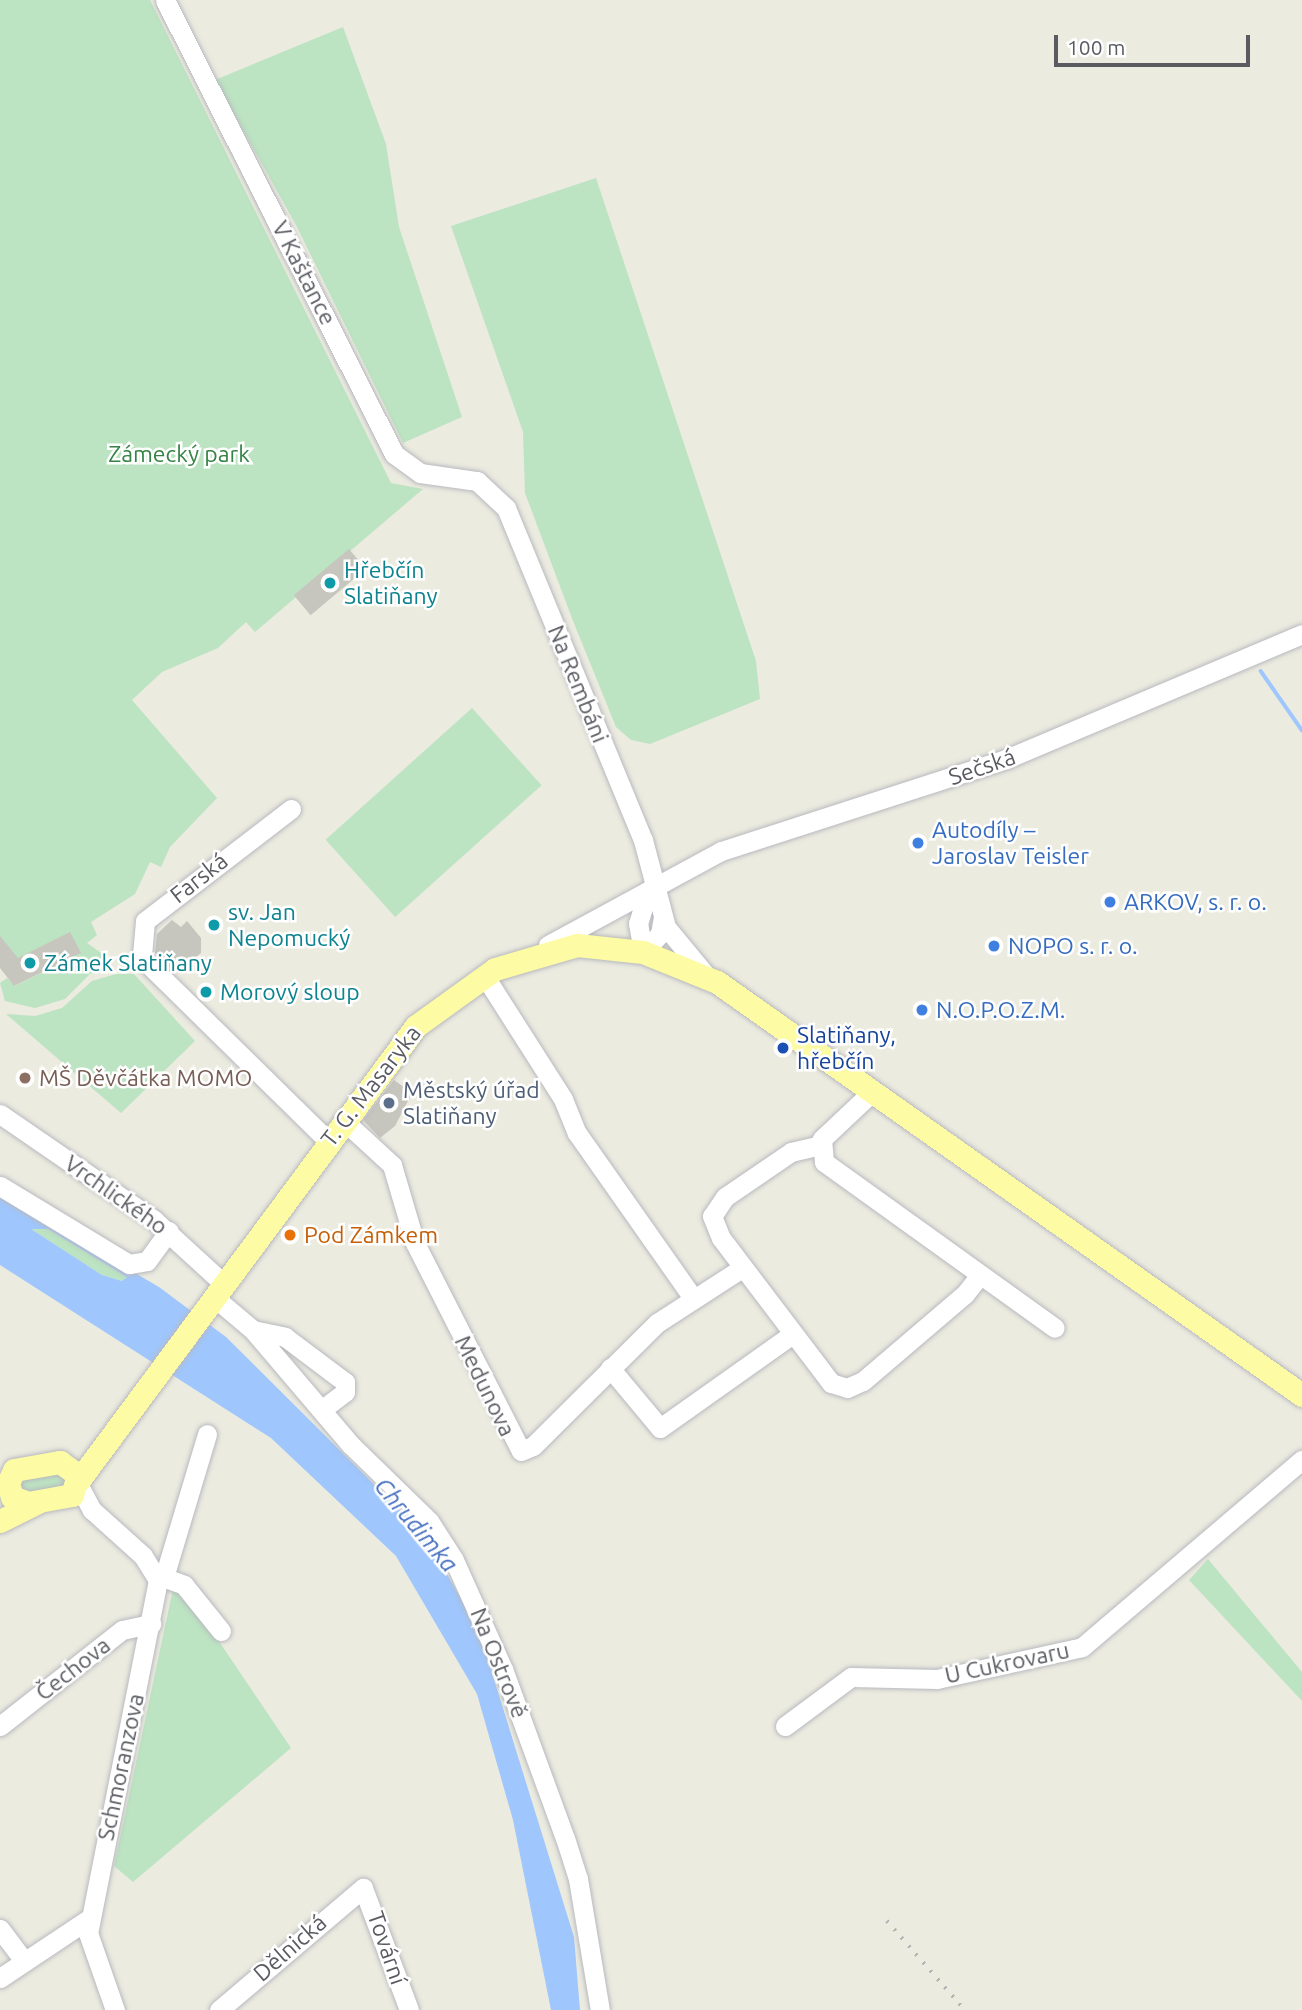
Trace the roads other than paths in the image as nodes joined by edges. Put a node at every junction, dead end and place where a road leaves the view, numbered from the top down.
1 (165, 0) edge
2 (489, 488) joint
3 (1302, 634) edge
4 (291, 809) dead end
5 (652, 889) junction
6 (663, 916) junction
7 (643, 953) junction
8 (494, 970) junction
9 (717, 982) junction
10 (873, 1091) junction
11 (0, 1114) edge
12 (343, 1120) junction
13 (328, 1142) junction
14 (821, 1144) junction
15 (0, 1186) edge
16 (169, 1231) junction
17 (742, 1268) junction
18 (980, 1275) junction
19 (217, 1296) junction
20 (693, 1297) junction
21 (1055, 1328) dead end
22 (253, 1329) junction
23 (790, 1336) junction
24 (611, 1368) junction
25 (1302, 1395) edge
26 (131, 1406) junction
27 (321, 1410) junction
28 (207, 1434) dead end
29 (0, 1457) edge
30 (1302, 1460) edge
31 (60, 1462) junction
32 (34, 1465) junction
33 (79, 1482) junction
34 (4, 1490) edge
35 (43, 1501) junction
36 (0, 1521) edge
37 (119, 1536) junction
38 (161, 1575) junction
39 (151, 1624) junction
40 (220, 1632) dead end
41 (0, 1726) edge
42 (785, 1726) dead end
43 (362, 1888) joint
44 (90, 1917) junction
45 (0, 1929) edge
46 (23, 1960) junction
47 (0, 1978) edge
48 (115, 2010) edge
49 (219, 2010) edge
50 (409, 2010) edge
51 (600, 2010) edge

1 - 2 street, V Kaštance
2 - 5 street, Na Rembáni
3 - 5 street, Sečská
4 - 13 street, Farská
5 - 6 street
5 - 7 street
5 - 8 street, Sečská
6 - 7 street
6 - 9 street
7 - 8 main road, T. G. Masaryka
7 - 9 main road, T. G. Masaryka
8 - 12 main road, T. G. Masaryka
8 - 20 street
9 - 10 main road, T. G. Masaryka
10 - 14 street
10 - 25 main road, T. G. Masaryka
11 - 16 street, Vrchlického
12 - 13 main road, T. G. Masaryka
12 - 24 street, Medunova
13 - 19 main road, T. G. Masaryka
14 - 17 street
14 - 18 street
15 - 16 street
16 - 19 street, Vrchlického
17 - 20 street, Medunova
17 - 23 street
18 - 21 street
18 - 23 street
19 - 22 street, Na Ostrově
19 - 26 main road, T. G. Masaryka
20 - 24 street, Medunova
22 - 27 street, Na Ostrově
22 - 27 street, Na Ostrově
23 - 24 street
26 - 31 main road, T. G. Masaryka
26 - 33 main road, T. G. Masaryka
27 - 51 street, Na Ostrově
28 - 38 street
29 - 32 main road, T. G. Masaryka
30 - 42 street, U Cukrovaru
31 - 32 main road, T. G. Masaryka
31 - 33 main road
32 - 34 main road
33 - 35 main road, T. G. Masaryka
33 - 37 street
34 - 35 main road
35 - 36 main road, T. G. Masaryka
35 - 37 street
37 - 38 street
38 - 39 street, Schmoranzova
38 - 40 street
39 - 41 street, Čechova
39 - 44 street, Schmoranzova
43 - 49 street, Dělnická
43 - 50 street, Tovární
44 - 46 street
44 - 48 street, Schmoranzova
45 - 46 street
46 - 47 street

